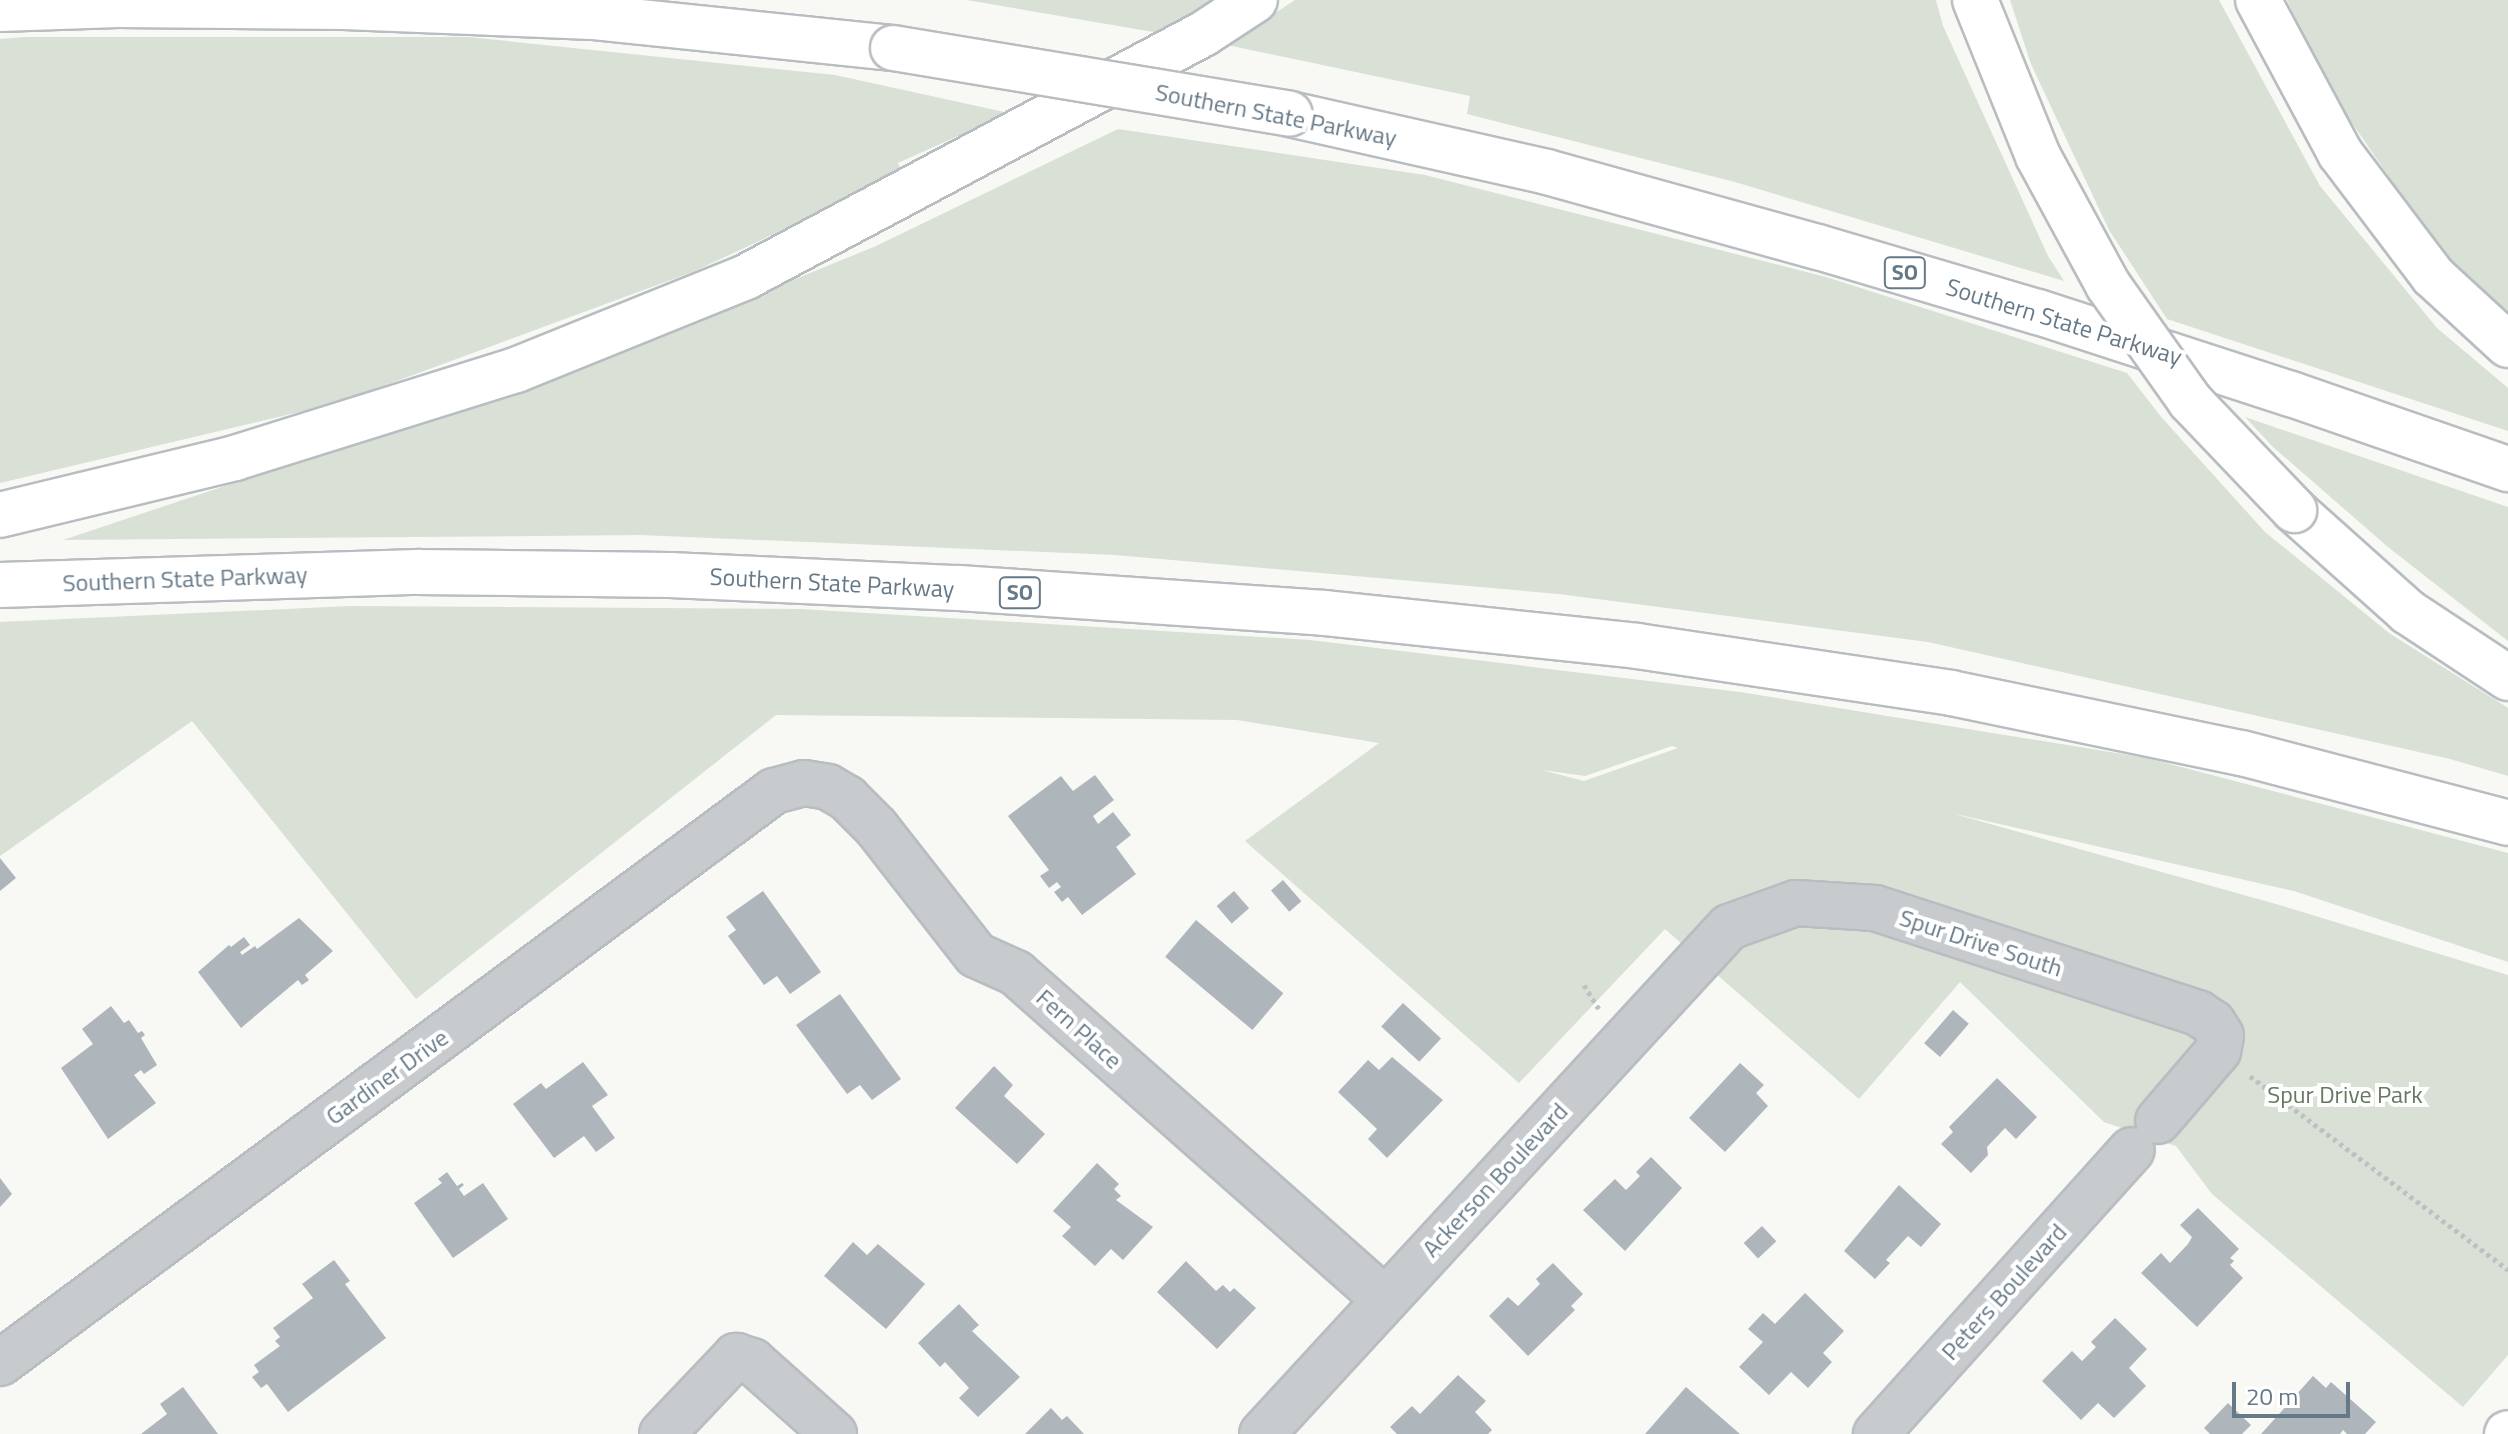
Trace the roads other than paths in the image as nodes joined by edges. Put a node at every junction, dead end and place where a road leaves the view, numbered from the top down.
1 (1255, 0) edge
2 (1975, 0) edge
3 (2258, 0) edge
4 (0, 9) edge
5 (2508, 345) edge
6 (2508, 469) edge
7 (0, 515) edge
8 (0, 585) edge
9 (2508, 678) edge
10 (774, 791) joint
11 (2508, 823) edge
12 (1729, 927) joint
13 (2220, 1044) joint
14 (1385, 1300) junction
15 (0, 1363) edge
16 (662, 1434) edge
17 (834, 1434) edge
18 (1262, 1434) edge
19 (1876, 1434) edge

1 - 7 highway
2 - 9 highway, bridge
3 - 5 highway
4 - 6 highway, Southern State Parkway / SO, bridge
8 - 11 highway, Southern State Parkway / SO
10 - 14 street, Fern Place
10 - 15 street, Gardiner Drive
12 - 13 street, Spur Drive South
12 - 14 street, Ackerson Boulevard
13 - 19 street, Peters Boulevard
14 - 18 street, Ackerson Boulevard
16 - 17 street

